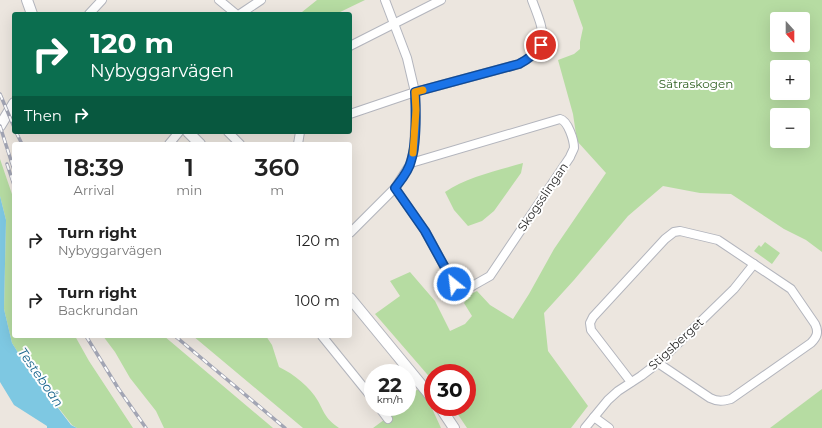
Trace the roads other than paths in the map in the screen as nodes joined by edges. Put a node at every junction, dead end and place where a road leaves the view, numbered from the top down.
1 (27, 0) edge
2 (102, 0) edge
3 (220, 0) edge
4 (261, 0) edge
5 (385, 0) edge
6 (441, 0) edge
7 (532, 0) edge
8 (31, 12) edge
9 (91, 12) edge
10 (234, 12) edge
11 (243, 12) edge
12 (395, 24) junction
13 (352, 45) edge
14 (415, 92) junction
15 (12, 106) edge
16 (352, 113) edge
17 (0, 126) edge
18 (177, 134) edge
19 (190, 134) edge
20 (230, 134) edge
21 (171, 142) edge
22 (198, 142) edge
23 (238, 142) edge
24 (411, 163) junction
25 (395, 188) junction
26 (352, 231) edge
27 (754, 264) junction
28 (352, 300) edge
29 (324, 338) edge
30 (658, 363) junction
31 (631, 382) junction
32 (421, 384) junction
33 (364, 388) edge
34 (424, 388) edge
35 (424, 389) edge
36 (386, 416) edge
37 (440, 416) edge
38 (446, 416) edge
39 (594, 417) junction
40 (388, 419) dead end
41 (446, 428) edge
42 (454, 428) edge
43 (585, 428) edge
44 (609, 428) edge

1 - 8 street
2 - 9 street
3 - 10 street
4 - 11 street
5 - 12 street
6 - 12 street
7 - 14 street
12 - 13 street
12 - 14 street
14 - 16 street
14 - 24 street
15 - 17 street
18 - 21 street
19 - 22 street
20 - 23 street
24 - 25 street
24 - 25 street, Skogsslingan
25 - 26 street
27 - 30 street, Stigsberget
27 - 30 street
27 - 31 street
28 - 32 street
29 - 33 street
30 - 31 street, Stigsberget
31 - 39 street, Stigsberget
32 - 34 street
32 - 35 street
36 - 40 street
37 - 41 street
38 - 42 street
39 - 43 street, Stigsberget
39 - 44 street

